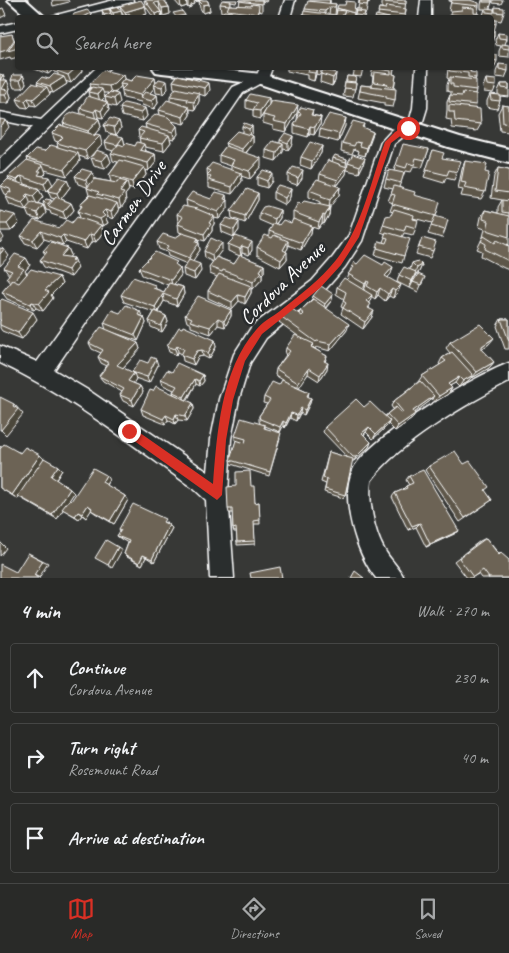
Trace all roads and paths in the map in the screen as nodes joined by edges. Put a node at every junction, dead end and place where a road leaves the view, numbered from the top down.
1 (16, 0) edge
2 (128, 0) edge
3 (290, 0) edge
4 (426, 0) edge
5 (34, 15) edge
6 (63, 15) edge
7 (285, 15) edge
8 (425, 15) edge
9 (15, 27) edge
10 (0, 30) edge
11 (101, 70) edge
12 (196, 70) edge
13 (422, 70) edge
14 (264, 74) edge
15 (0, 116) edge
16 (43, 125) junction
17 (408, 128) junction
18 (509, 156) edge
19 (0, 167) edge
20 (0, 354) edge
21 (509, 372) edge
22 (41, 373) junction
23 (217, 495) junction
24 (222, 578) edge
25 (392, 578) edge

1 - 5 street
2 - 6 street
3 - 7 street
4 - 8 street
9 - 10 street
11 - 16 street
12 - 14 street
13 - 17 street, Cordova Avenue
14 - 17 street
14 - 22 street, Carmen Drive
15 - 16 street
16 - 19 street
17 - 18 street
17 - 23 street, Cordova Avenue
20 - 22 street
21 - 25 street
22 - 23 street
23 - 24 street, Cordova Avenue

